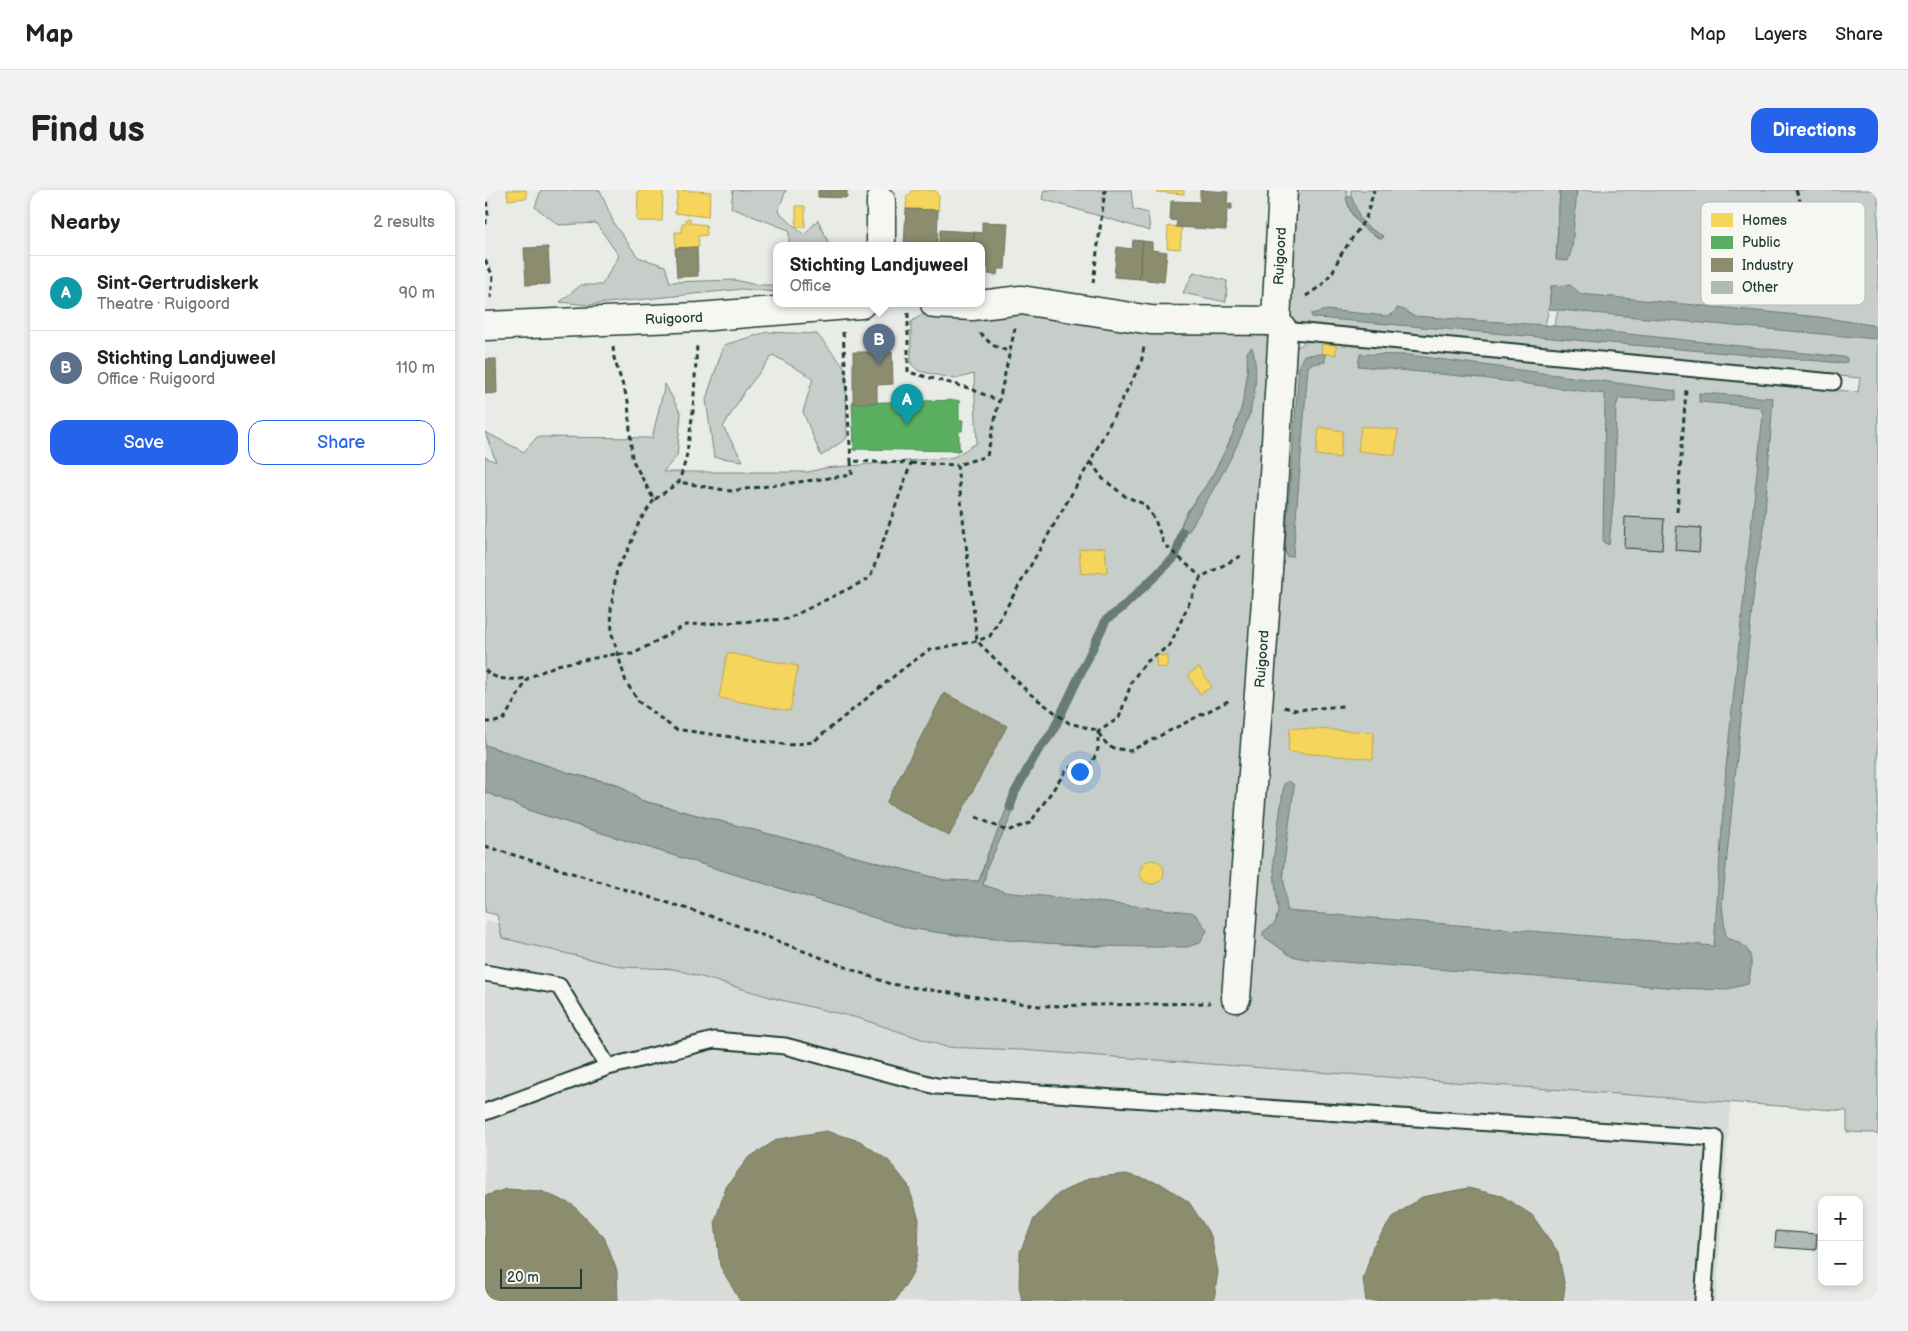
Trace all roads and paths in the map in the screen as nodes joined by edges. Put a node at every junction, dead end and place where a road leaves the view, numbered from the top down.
1 (485, 190) edge
2 (1105, 190) edge
3 (1283, 190) edge
4 (1374, 190) edge
5 (1796, 190) edge
6 (881, 201) dead end
7 (1800, 202) edge
8 (485, 224) edge
9 (881, 242) edge
10 (485, 260) edge
11 (1021, 300) junction
12 (985, 304) edge
13 (826, 307) edge
14 (851, 307) edge
15 (907, 307) edge
16 (1090, 310) junction
17 (699, 317) junction
18 (610, 320) junction
19 (1151, 320) junction
20 (1278, 320) junction
21 (487, 326) edge
22 (1687, 368) junction
23 (1833, 382) dead end
24 (999, 401) junction
25 (851, 462) junction
26 (1090, 462) junction
27 (911, 463) junction
28 (957, 465) junction
29 (679, 482) junction
30 (654, 500) junction
31 (1677, 512) dead end
32 (1269, 546) junction
33 (1201, 577) junction
34 (977, 641) junction
35 (616, 654) junction
36 (485, 670) edge
37 (528, 678) junction
38 (1257, 702) junction
39 (1343, 706) dead end
40 (485, 722) edge
41 (1097, 732) junction
42 (976, 817) dead end
43 (485, 846) edge
44 (485, 973) edge
45 (1236, 998) joint
46 (608, 1067) junction
47 (485, 1112) edge
48 (1703, 1301) edge

1 - 8 path
2 - 16 path
3 - 20 street, Ruigoord
4 - 20 path
5 - 7 path
6 - 9 street
10 - 21 path
11 - 12 street
11 - 16 street
11 - 24 path
13 - 17 street, Ruigoord
14 - 25 path
15 - 24 path
16 - 19 street
17 - 18 street, Ruigoord
17 - 29 path
18 - 21 street, Ruigoord
18 - 30 path
19 - 20 street
19 - 26 path
20 - 22 lane
20 - 32 street, Ruigoord
22 - 23 lane
22 - 31 path
24 - 28 path
25 - 27 path
25 - 29 path
26 - 33 path
26 - 34 path
27 - 28 path
27 - 35 path
28 - 34 path
29 - 30 path
30 - 35 path
32 - 33 path
32 - 38 street, Ruigoord
33 - 41 path
34 - 35 path
34 - 41 path
35 - 37 path
36 - 37 path
37 - 40 path
38 - 39 path
38 - 41 path
38 - 45 street, Ruigoord
41 - 42 path
43 - 45 path
44 - 46 lane
46 - 47 lane
46 - 48 lane

